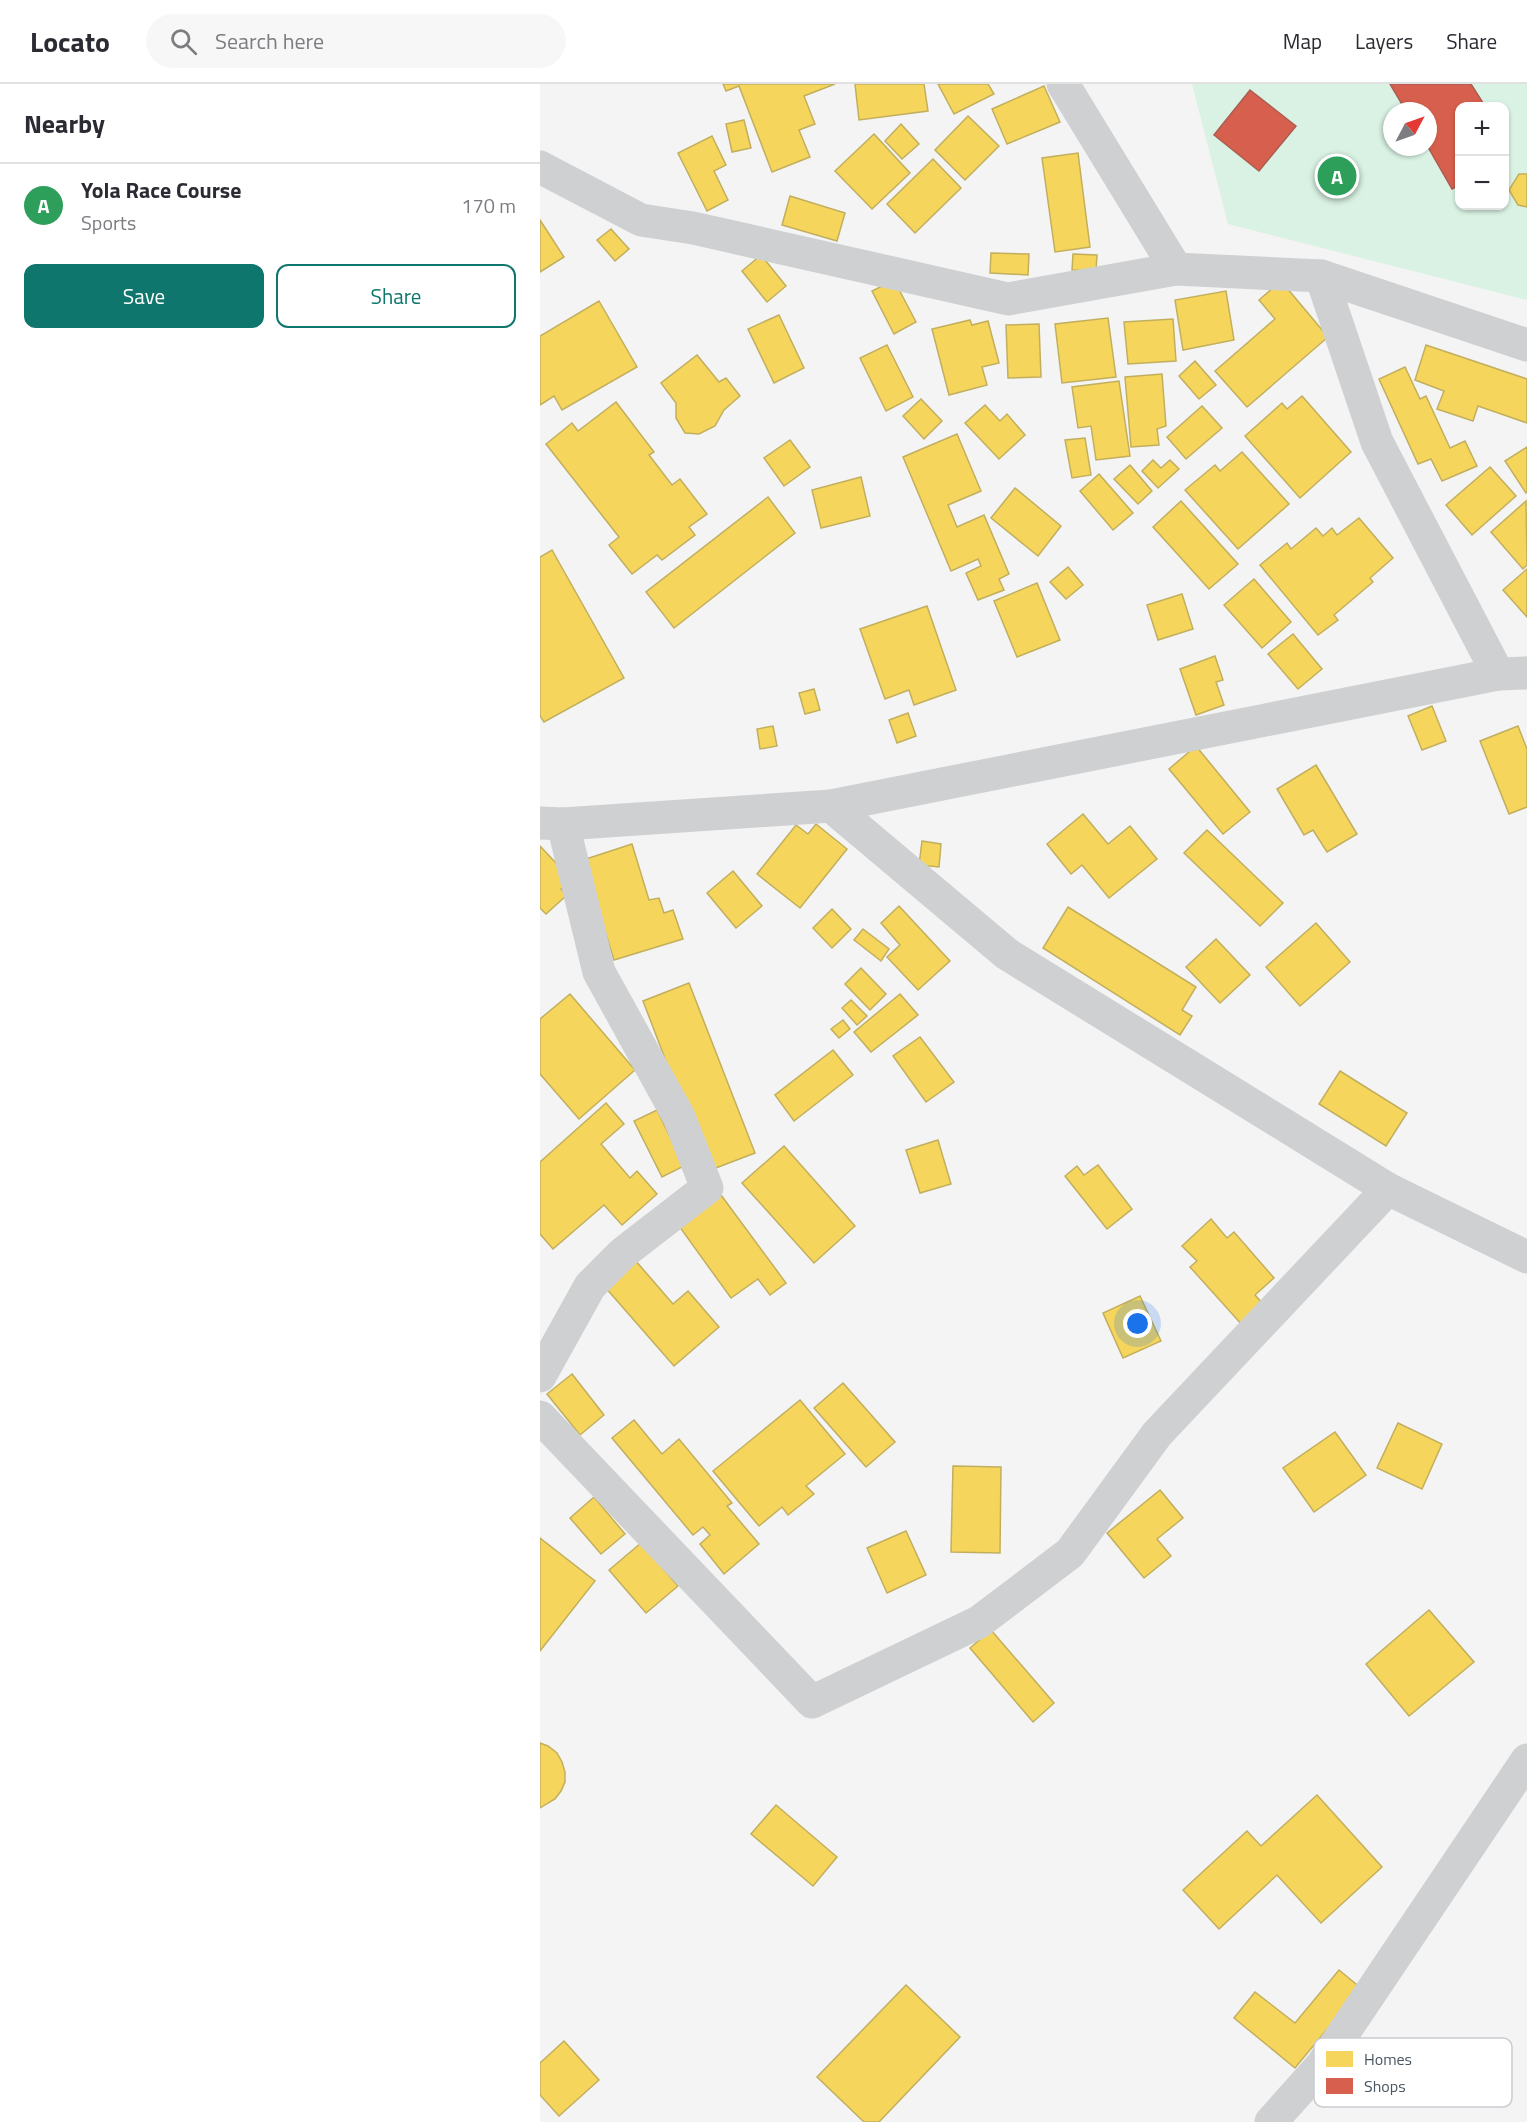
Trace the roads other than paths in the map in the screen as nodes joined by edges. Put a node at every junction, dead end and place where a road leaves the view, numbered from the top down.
1 (1062, 84) edge
2 (540, 167) edge
3 (1176, 269) junction
4 (1321, 276) junction
5 (1527, 345) edge
6 (1513, 673) edge
7 (831, 806) junction
8 (551, 824) edge
9 (1388, 1189) junction
10 (1527, 1257) edge
11 (540, 1376) edge
12 (540, 1417) edge
13 (1527, 1760) edge
14 (1340, 2038) edge
15 (1314, 2074) edge
16 (1271, 2122) edge

1 - 3 street
2 - 3 street
3 - 4 street
4 - 5 street
4 - 6 street
6 - 7 street
7 - 8 street
7 - 9 street
8 - 11 street
9 - 10 street
9 - 12 street
13 - 14 street
15 - 16 street

